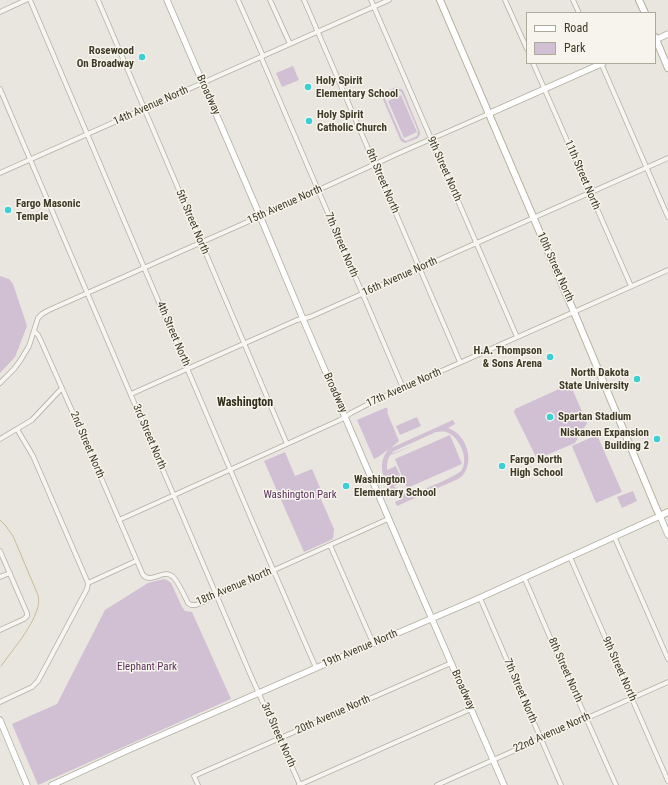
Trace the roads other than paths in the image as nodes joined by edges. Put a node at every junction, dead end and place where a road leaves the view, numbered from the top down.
1 (26, 0) edge
2 (30, 0) edge
3 (98, 0) edge
4 (167, 0) edge
5 (238, 0) edge
6 (270, 0) edge
7 (304, 0) edge
8 (371, 0) edge
9 (389, 0) edge
10 (440, 0) edge
11 (505, 0) edge
12 (573, 0) edge
13 (639, 0) edge
14 (374, 7) junction
15 (0, 12) edge
16 (579, 12) edge
17 (645, 12) edge
18 (317, 32) junction
19 (668, 34) edge
20 (656, 39) edge
21 (656, 41) edge
22 (290, 44) junction
23 (526, 47) edge
24 (262, 56) junction
25 (533, 64) edge
26 (600, 64) edge
27 (602, 64) edge
28 (668, 68) edge
29 (202, 83) junction
30 (0, 89) edge
31 (545, 89) junction
32 (144, 109) junction
33 (488, 114) junction
34 (87, 134) junction
35 (431, 140) junction
36 (668, 158) edge
37 (30, 159) junction
38 (375, 165) junction
39 (646, 167) junction
40 (0, 173) edge
41 (318, 191) junction
42 (590, 192) junction
43 (260, 216) junction
44 (668, 217) edge
45 (533, 218) junction
46 (201, 243) junction
47 (476, 243) junction
48 (144, 268) junction
49 (419, 268) junction
50 (668, 270) edge
51 (631, 286) junction
52 (88, 293) junction
53 (362, 294) junction
54 (574, 312) junction
55 (303, 319) junction
56 (35, 332) junction
57 (517, 337) junction
58 (244, 344) junction
59 (460, 362) junction
60 (187, 369) junction
61 (0, 383) edge
62 (62, 388) junction
63 (403, 388) junction
64 (131, 394) junction
65 (345, 417) junction
66 (17, 430) junction
67 (0, 440) edge
68 (286, 444) junction
69 (230, 470) junction
70 (174, 495) junction
71 (668, 512) edge
72 (660, 516) junction
73 (388, 519) junction
74 (119, 520) junction
75 (668, 535) edge
76 (614, 536) junction
77 (330, 545) junction
78 (0, 551) edge
79 (570, 557) junction
80 (136, 561) junction
81 (274, 570) junction
82 (10, 573) junction
83 (0, 577) edge
84 (524, 578) junction
85 (88, 582) junction
86 (217, 595) junction
87 (480, 598) junction
88 (431, 618) junction
89 (0, 630) edge
90 (373, 643) junction
91 (668, 659) edge
92 (451, 663) junction
93 (316, 668) junction
94 (668, 682) edge
95 (259, 693) junction
96 (631, 698) junction
97 (0, 702) edge
98 (471, 709) junction
99 (586, 718) junction
100 (0, 720) edge
101 (541, 738) junction
102 (279, 739) junction
103 (493, 760) junction
104 (668, 781) edge
105 (27, 785) edge
106 (52, 785) edge
107 (198, 785) edge
108 (300, 785) edge
109 (437, 785) edge
110 (504, 785) edge
111 (561, 785) edge
112 (616, 785) edge

1 - 15 street
2 - 34 street, 4th Street North
3 - 32 street, 5th Street North
4 - 29 street, Broadway
5 - 24 street, 7th Street North
6 - 22 street
7 - 18 street, 8th Street North
8 - 14 street, 9th Street North
9 - 14 street, 14th Avenue North
10 - 33 main road, 10th Street North
11 - 23 street
12 - 16 street
13 - 17 main road
14 - 18 street, 14th Avenue North
14 - 35 street, 9th Street North
18 - 22 street, 14th Avenue North
18 - 38 street, 8th Street North
19 - 20 street
21 - 28 main road
22 - 24 street, 14th Avenue North
24 - 29 street, 14th Avenue North
24 - 41 street, 7th Street North
25 - 31 street, 11th Street North
26 - 31 street, 15th Avenue North
27 - 39 street
29 - 32 street, 14th Avenue North
29 - 43 street, Broadway
30 - 37 street, 3rd Street North
31 - 33 street, 15th Avenue North
31 - 42 street, 11th Street North
32 - 34 street, 14th Avenue North
32 - 46 street, 5th Street North
33 - 35 street, 15th Avenue North
33 - 45 main road, 10th Street North
34 - 37 street, 14th Avenue North
34 - 48 street, 4th Street North
35 - 38 street, 15th Avenue North
35 - 47 street, 9th Street North
36 - 39 street, 16th Avenue North
37 - 40 street, 14th Avenue North
37 - 52 street, 3rd Street North
38 - 41 street, 15th Avenue North
38 - 49 street, 8th Street North
39 - 42 street, 16th Avenue North
39 - 44 street
41 - 43 street, 15th Avenue North
41 - 53 street, 7th Street North
42 - 45 street, 16th Avenue North
42 - 51 street, 11th Street North
43 - 46 street, 15th Avenue North
43 - 55 street, Broadway
45 - 47 street, 16th Avenue North
45 - 54 main road, 10th Street North
46 - 48 street, 15th Avenue North
46 - 58 street, 5th Street North
47 - 49 street, 16th Avenue North
47 - 57 street, 9th Street North
48 - 52 street, 15th Avenue North
48 - 60 street, 4th Street North
49 - 53 street, 16th Avenue North
49 - 59 street, 8th Street North
50 - 51 street, 17th Avenue North
51 - 54 street, 17th Avenue North
52 - 56 street, 15th Avenue North
52 - 64 street, 3rd Street North
53 - 55 street, 16th Avenue North
53 - 63 street, 7th Street North
54 - 57 street, 17th Avenue North
54 - 72 main road, 10th Street North
55 - 58 street, 16th Avenue North
55 - 65 street, Broadway
56 - 61 street, 15th Avenue North
56 - 62 street, 2nd Street North
57 - 59 street, 17th Avenue North
58 - 60 street, 16th Avenue North
58 - 68 street, 5th Street North
59 - 63 street, 17th Avenue North
60 - 64 street, 16th Avenue North
60 - 69 street, 4th Street North
62 - 66 street
62 - 74 street, 2nd Street North
63 - 65 street, 17th Avenue North
64 - 70 street, 3rd Street North
65 - 68 street, 17th Avenue North
65 - 73 street, Broadway
66 - 67 street
66 - 85 street
68 - 69 street, 17th Avenue North
69 - 70 street, 17th Avenue North
69 - 81 street, 4th Street North
70 - 74 street, 17th Avenue North
70 - 86 street, 3rd Street North
71 - 72 main road, 19th Avenue North
72 - 75 street, 10th Street North
72 - 76 street, 19th Avenue North
73 - 77 street, 18th Avenue North
73 - 88 street, Broadway
74 - 80 street, 2nd Street North
76 - 79 street, 19th Avenue North
76 - 91 street
77 - 81 street, 18th Avenue North
77 - 90 street
78 - 82 street
79 - 84 street, 19th Avenue North
79 - 96 street, 9th Street North
80 - 85 street
80 - 86 street, 18th Avenue North
81 - 86 street, 18th Avenue North
81 - 93 street, 4th Street North
82 - 83 street
82 - 89 street
84 - 87 street, 19th Avenue North
84 - 99 street, 8th Street North
85 - 97 street
86 - 95 street, 3rd Street North
87 - 88 street, 19th Avenue North
87 - 101 street, 7th Street North
88 - 90 street, 19th Avenue North
88 - 92 street, Broadway
90 - 93 street, 19th Avenue North
92 - 98 street, Broadway
92 - 102 street, 20th Avenue North
93 - 95 street, 19th Avenue North
94 - 96 street, 22nd Avenue North
95 - 102 street, 3rd Street North
95 - 106 street, 19th Avenue North
96 - 99 street, 22nd Avenue North
96 - 104 street, 9th Street North
98 - 103 street, Broadway
98 - 108 street
99 - 101 street, 22nd Avenue North
99 - 112 street, 8th Street North
100 - 105 street
101 - 103 street, 22nd Avenue North
101 - 111 street, 7th Street North
102 - 107 street, 20th Avenue North
102 - 108 street, 3rd Street North
103 - 109 street, 22nd Avenue North
103 - 110 street, Broadway

